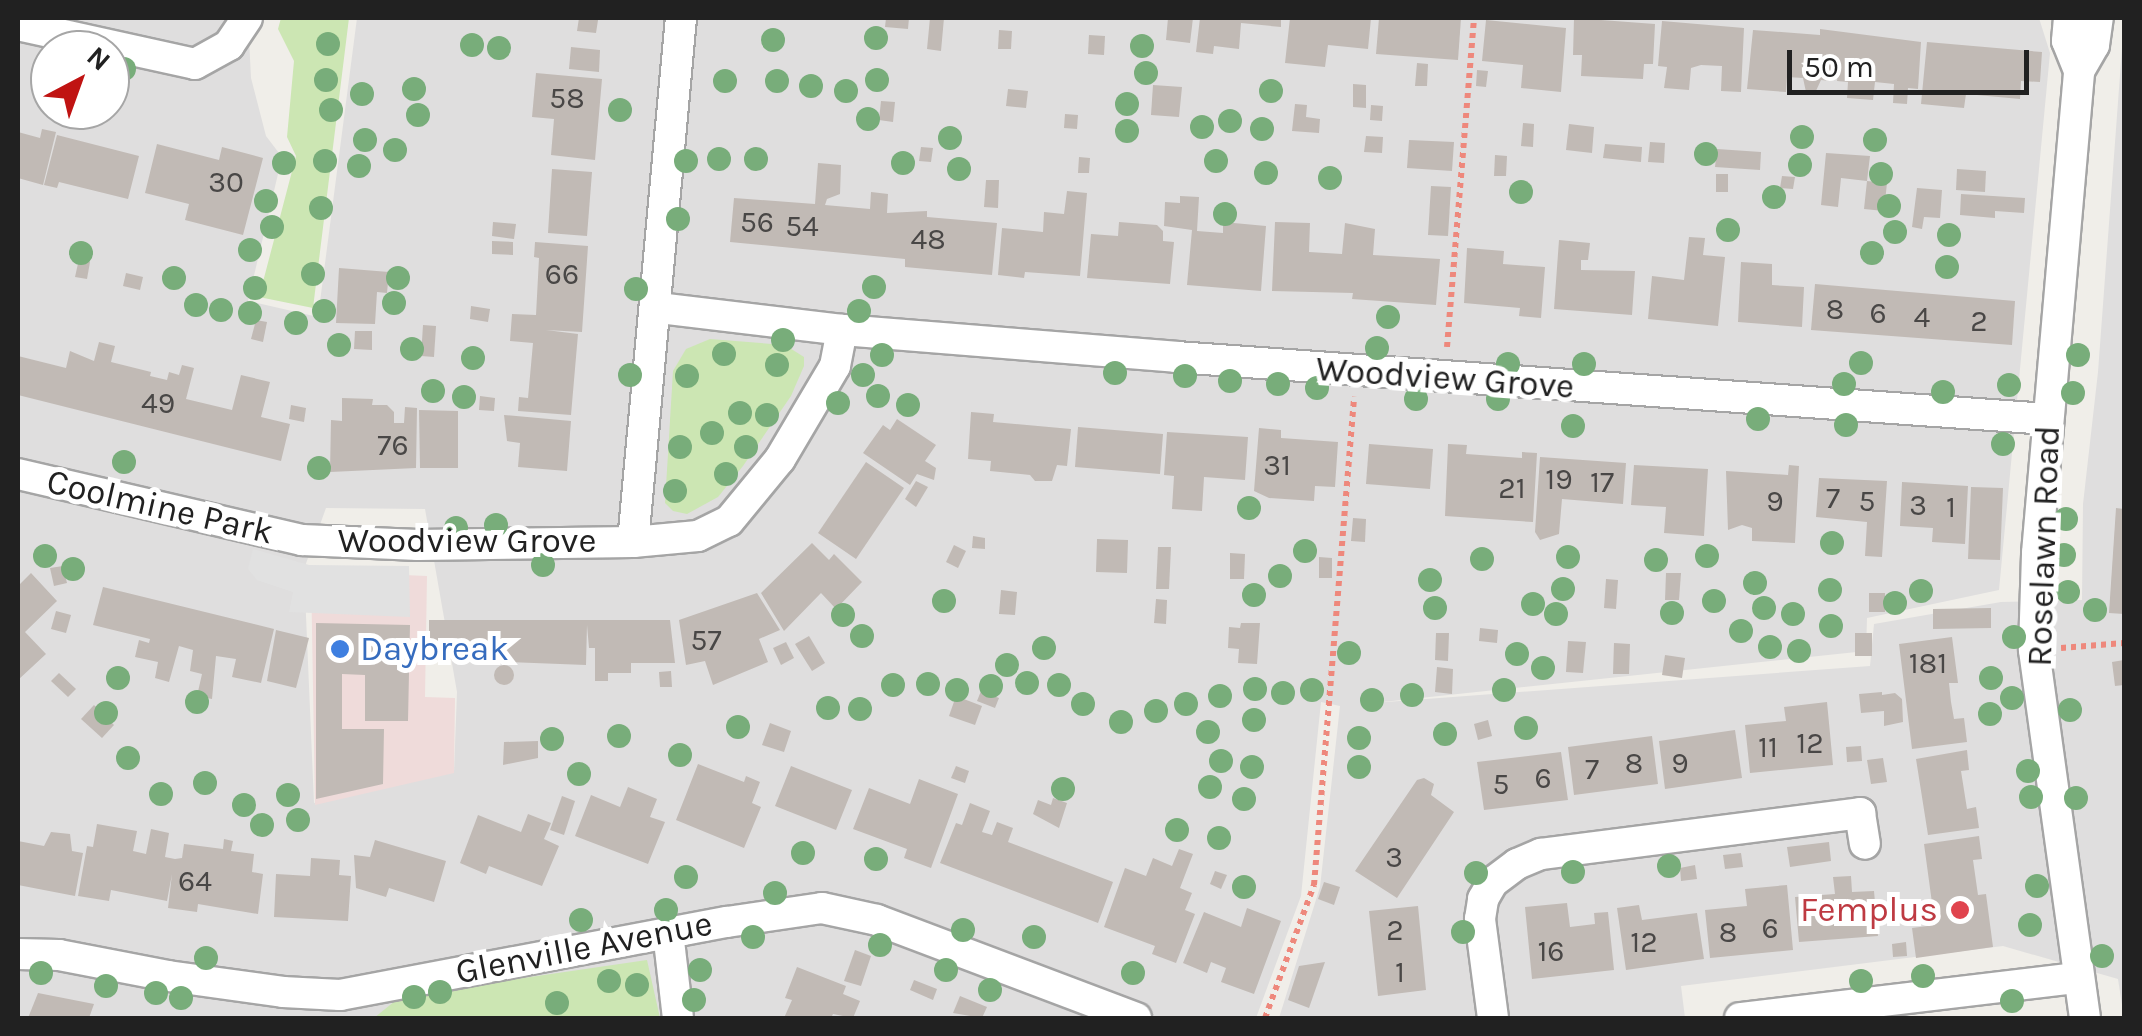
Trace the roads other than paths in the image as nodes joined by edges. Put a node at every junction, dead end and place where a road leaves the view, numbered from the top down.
1 (246, 18) edge
2 (681, 18) edge
3 (2069, 18) edge
4 (2098, 18) edge
5 (18, 25) edge
6 (2079, 71) junction
7 (658, 308) junction
8 (842, 330) junction
9 (2048, 419) junction
10 (18, 474) edge
11 (302, 540) joint
12 (633, 542) junction
13 (1865, 844) dead end
14 (668, 932) junction
15 (18, 954) edge
16 (2077, 978) junction
17 (339, 1006) edge
18 (1067, 1007) edge
19 (678, 1018) edge
20 (1136, 1018) edge
21 (1493, 1018) edge
22 (1740, 1018) edge
23 (2086, 1018) edge

1 - 5 street
2 - 7 street, Woodview Grove
3 - 6 street, Roselawn Road
4 - 6 street, Roselawn Road
6 - 9 street, Roselawn Road
7 - 8 street, Woodview Grove
7 - 12 street, Woodview Grove
8 - 9 street, Woodview Grove
8 - 12 street, Woodview Grove
9 - 16 street, Roselawn Road
10 - 11 street, Coolmine Park
11 - 12 street, Woodview Grove
13 - 21 street
14 - 17 street, Glenville Avenue
14 - 18 street, Glenville Avenue
14 - 19 street
15 - 17 street, Glenville Avenue
16 - 22 street
16 - 23 street, Roselawn Road
18 - 20 street, Glenville Avenue

